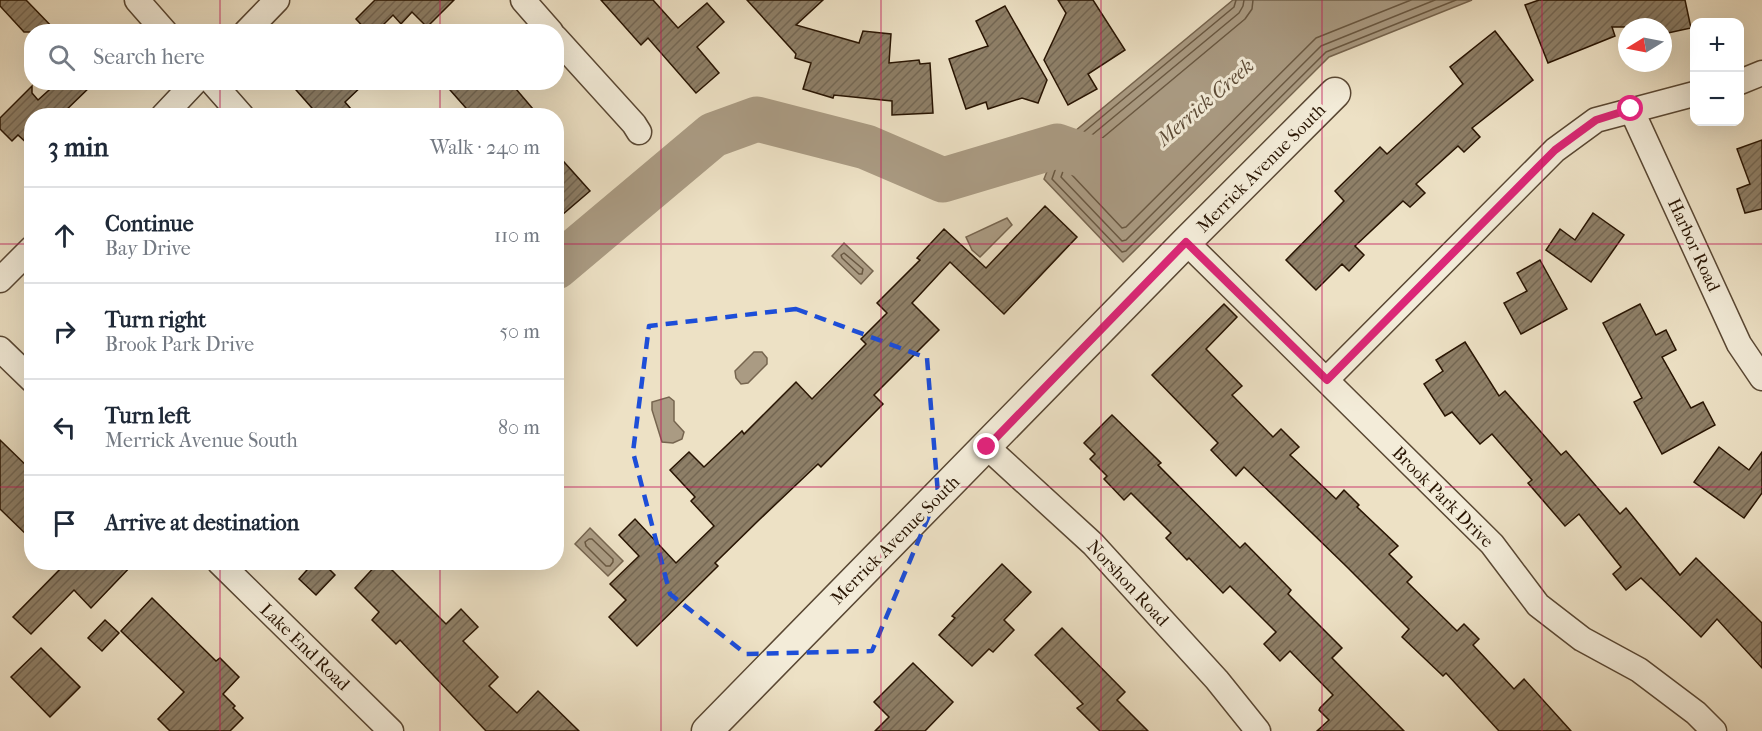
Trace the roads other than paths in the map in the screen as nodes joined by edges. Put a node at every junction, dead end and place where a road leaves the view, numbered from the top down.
1 (137, 0) edge
2 (277, 0) edge
3 (523, 0) edge
4 (158, 24) edge
5 (254, 24) edge
6 (544, 24) edge
7 (564, 47) edge
8 (1762, 73) edge
9 (1744, 80) edge
10 (187, 90) edge
11 (219, 90) edge
12 (1335, 93) dead end
13 (1690, 95) edge
14 (171, 108) edge
15 (235, 108) edge
16 (1631, 109) junction
17 (639, 132) dead end
18 (1186, 242) junction
19 (24, 256) edge
20 (0, 280) edge
21 (0, 349) edge
22 (24, 372) edge
23 (1762, 378) edge
24 (1327, 380) junction
25 (987, 447) junction
26 (227, 570) edge
27 (391, 731) edge
28 (707, 731) edge
29 (1258, 731) edge
30 (1714, 731) edge

1 - 4 street
2 - 5 street
3 - 6 street
7 - 17 street
8 - 9 street
10 - 14 street
11 - 15 street
12 - 18 street, Merrick Avenue South
13 - 16 street
16 - 23 street, Harbor Road
16 - 24 street
18 - 24 street, Brook Park Drive
18 - 25 street, Merrick Avenue South
19 - 20 street
21 - 22 street
24 - 30 street, Brook Park Drive
25 - 28 street, Merrick Avenue South
25 - 29 street, Norshon Road
26 - 27 street, Lake End Road

